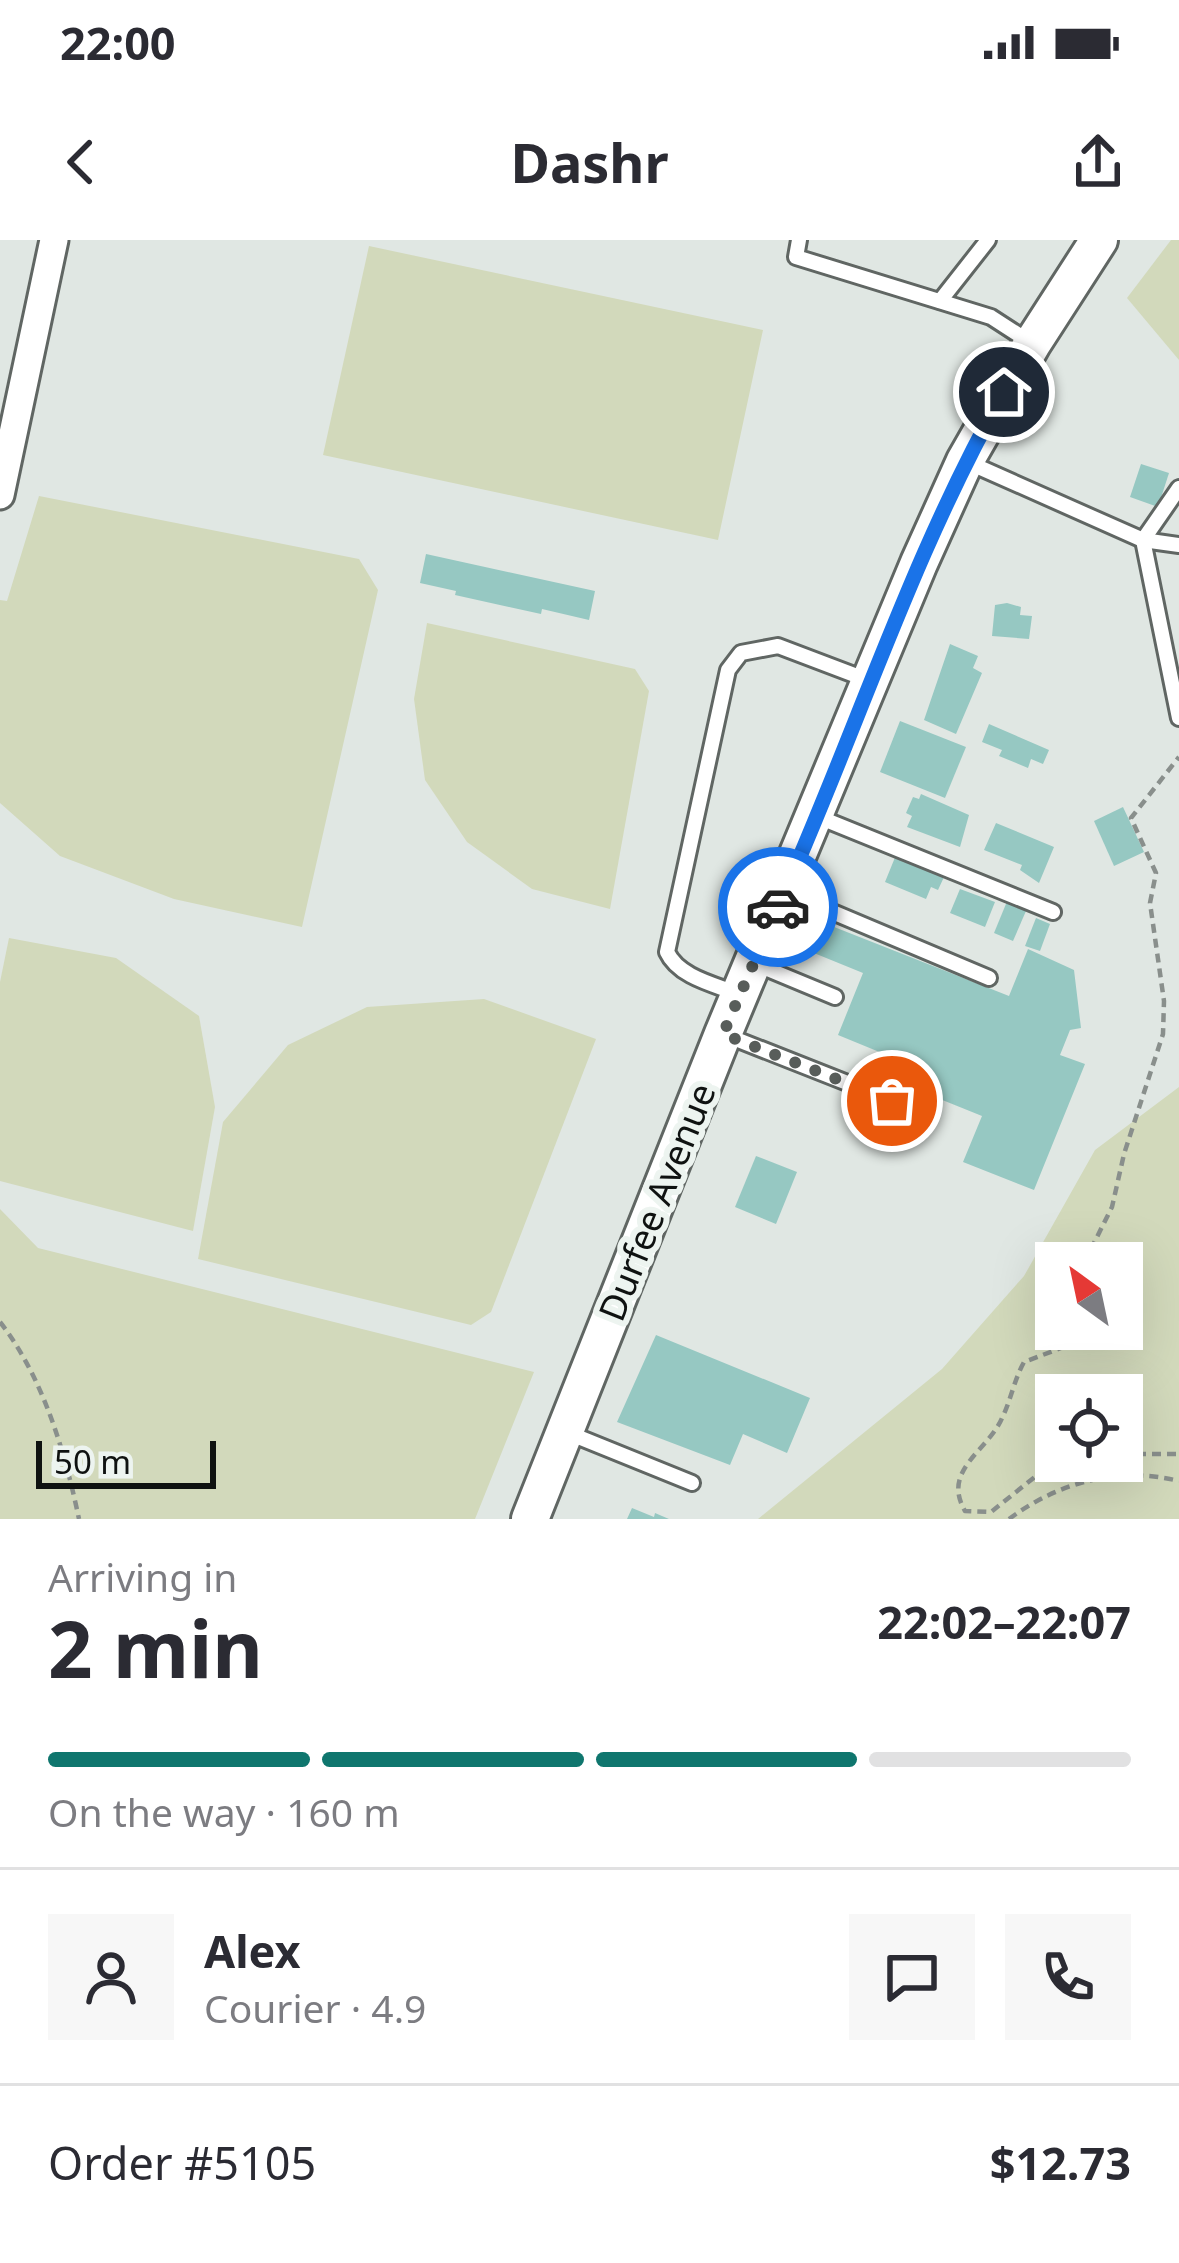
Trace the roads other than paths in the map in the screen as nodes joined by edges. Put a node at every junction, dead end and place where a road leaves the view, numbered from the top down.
1 (54, 240) edge
2 (799, 240) edge
3 (988, 240) edge
4 (1099, 240) edge
5 (940, 302) junction
6 (1032, 344) junction
7 (965, 461) junction
8 (1179, 488) edge
9 (0, 495) edge
10 (1143, 540) junction
11 (1179, 545) edge
12 (871, 682) junction
13 (1179, 718) edge
14 (816, 816) junction
15 (785, 892) junction
16 (1053, 912) dead end
17 (989, 978) dead end
18 (747, 979) junction
19 (835, 997) dead end
20 (723, 1034) junction
21 (892, 1101) dead end
22 (566, 1432) junction
23 (692, 1483) dead end
24 (530, 1519) edge

1 - 9 street
2 - 5 lane
3 - 5 lane
4 - 6 main road, Durfee Avenue
5 - 6 lane
6 - 7 main road, Durfee Avenue
7 - 10 lane
7 - 12 main road, Durfee Avenue
8 - 10 lane
10 - 11 lane
10 - 13 lane
12 - 14 main road, Durfee Avenue
12 - 18 lane
14 - 15 main road, Durfee Avenue
14 - 16 lane
15 - 17 lane
15 - 18 main road, Durfee Avenue
18 - 19 lane
18 - 20 main road, Durfee Avenue
20 - 21 lane
20 - 22 main road, Durfee Avenue
22 - 23 lane
22 - 24 main road, Durfee Avenue

